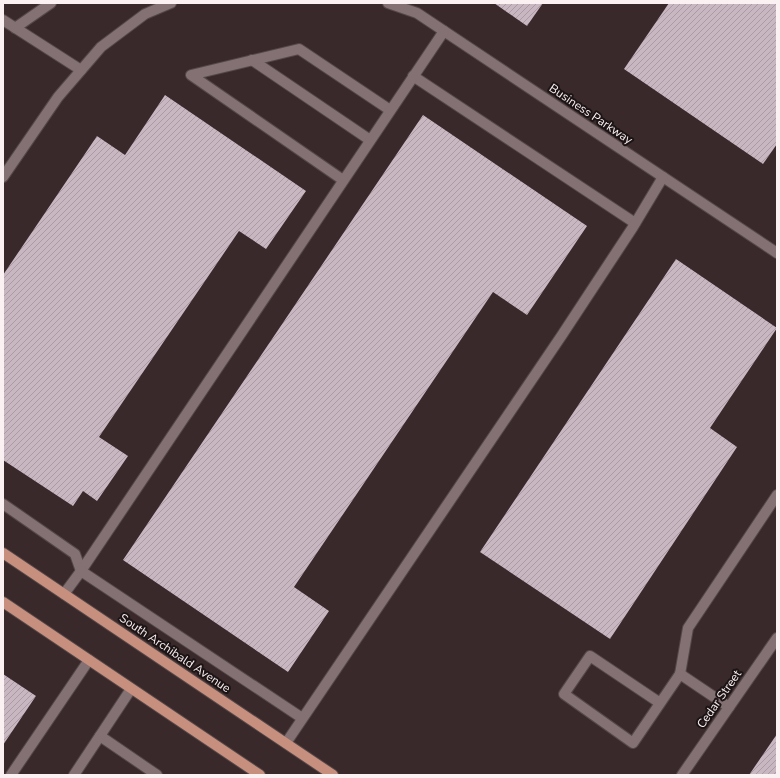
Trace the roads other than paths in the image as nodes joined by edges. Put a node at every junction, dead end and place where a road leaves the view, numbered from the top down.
1 (51, 3) edge
2 (171, 3) edge
3 (388, 3) edge
4 (3, 20) edge
5 (15, 28) junction
6 (444, 31) junction
7 (252, 60) junction
8 (80, 70) junction
9 (413, 76) junction
10 (390, 110) junction
11 (370, 140) junction
12 (3, 177) edge
13 (663, 177) junction
14 (343, 180) junction
15 (635, 223) junction
16 (777, 253) edge
17 (777, 495) edge
18 (3, 504) edge
19 (3, 553) edge
20 (81, 571) junction
21 (64, 594) junction
22 (3, 602) edge
23 (777, 638) edge
24 (89, 660) junction
25 (680, 674) junction
26 (131, 689) junction
27 (660, 704) junction
28 (729, 707) junction
29 (302, 718) junction
30 (100, 736) junction
31 (286, 743) junction
32 (11, 775) edge
33 (74, 775) edge
34 (158, 775) edge
35 (260, 775) edge
36 (333, 775) edge
37 (682, 775) edge

1 - 5 street
2 - 8 street
3 - 6 street, Business Parkway
4 - 5 street
5 - 8 street
6 - 9 street
6 - 13 street, Business Parkway
7 - 10 street
7 - 11 street
7 - 14 street
8 - 12 street
9 - 10 street
9 - 15 street
10 - 11 street
11 - 14 street
13 - 15 street
13 - 16 street, Business Parkway
14 - 20 street
15 - 29 street
17 - 25 street
18 - 20 street
19 - 21 main road, South Archibald Avenue
20 - 21 street
20 - 29 street
21 - 31 main road, South Archibald Avenue
22 - 24 main road
23 - 28 street, Cedar Street
24 - 26 main road
24 - 32 street
25 - 27 street
25 - 28 street
26 - 30 street
26 - 35 main road
27 - 27 street
28 - 37 street, Cedar Street
29 - 31 street
30 - 33 street
30 - 34 street
31 - 36 main road, South Archibald Avenue

